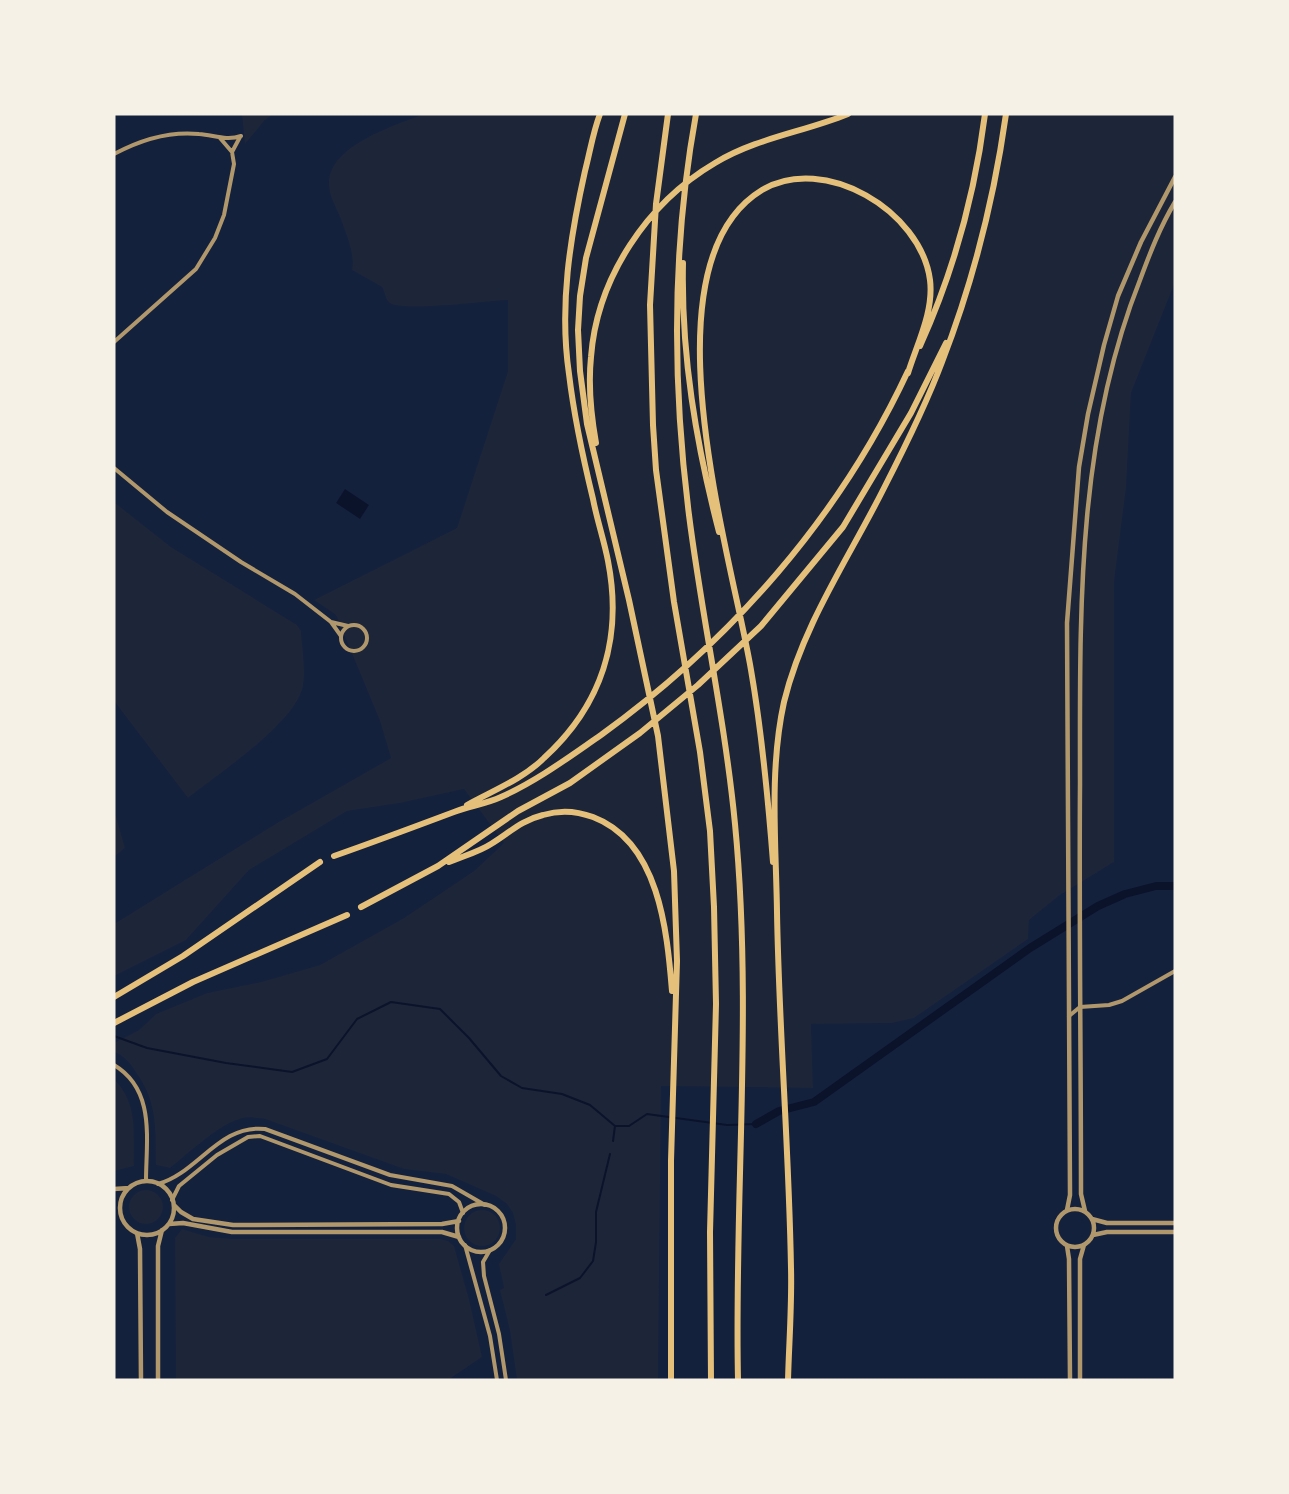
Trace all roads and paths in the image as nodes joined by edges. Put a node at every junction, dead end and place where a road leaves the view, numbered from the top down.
1 (600, 114) edge
2 (625, 114) edge
3 (668, 114) edge
4 (696, 114) edge
5 (848, 114) edge
6 (985, 114) edge
7 (1006, 114) edge
8 (220, 138) junction
9 (232, 152) junction
10 (114, 154) edge
11 (1175, 177) edge
12 (684, 200) junction
13 (1175, 202) edge
14 (961, 309) junction
15 (114, 342) edge
16 (908, 373) junction
17 (114, 468) edge
18 (602, 483) junction
19 (735, 591) junction
20 (331, 622) junction
21 (348, 626) junction
22 (341, 636) junction
23 (453, 812) junction
24 (334, 856) dead end
25 (320, 862) dead end
26 (438, 866) junction
27 (361, 907) dead end
28 (347, 915) dead end
29 (778, 937) junction
30 (1175, 971) edge
31 (114, 997) edge
32 (1080, 1007) junction
33 (1069, 1016) junction
34 (675, 1022) junction
35 (114, 1023) edge
36 (114, 1065) edge
37 (146, 1181) junction
38 (158, 1184) junction
39 (129, 1188) junction
40 (114, 1189) edge
41 (173, 1203) junction
42 (114, 1205) edge
43 (485, 1205) junction
44 (120, 1210) junction
45 (1067, 1210) junction
46 (1085, 1211) junction
47 (463, 1213) junction
48 (1092, 1219) junction
49 (459, 1221) junction
50 (1175, 1223) edge
51 (169, 1224) junction
52 (162, 1230) junction
53 (1175, 1232) edge
54 (137, 1233) junction
55 (1093, 1235) junction
56 (459, 1237) junction
57 (465, 1245) junction
58 (1084, 1245) junction
59 (1067, 1246) junction
60 (490, 1250) junction
61 (141, 1380) edge
62 (158, 1380) edge
63 (497, 1380) edge
64 (506, 1380) edge
65 (671, 1380) edge
66 (711, 1380) edge
67 (738, 1380) edge
68 (788, 1380) edge
69 (1070, 1380) edge
70 (1080, 1380) edge

1 - 23 highway
2 - 18 highway
3 - 66 highway
4 - 12 highway
5 - 18 highway
6 - 16 highway
7 - 14 highway
8 - 9 street
8 - 9 street
8 - 10 street
9 - 15 street
11 - 33 street
12 - 19 highway
12 - 67 highway
13 - 32 street
14 - 26 highway
14 - 29 highway
16 - 19 highway
16 - 23 highway
17 - 20 street
18 - 34 highway
19 - 29 highway
20 - 21 street
20 - 22 street
21 - 22 street
21 - 22 street
23 - 24 highway
25 - 31 highway
26 - 27 highway
26 - 34 highway
28 - 35 highway
29 - 68 highway
30 - 32 street
32 - 33 street
32 - 46 street
33 - 45 street
34 - 65 highway
36 - 37 street
37 - 38 street
37 - 39 street
38 - 41 street
38 - 43 street
39 - 40 street
39 - 44 street
41 - 47 street
41 - 49 street
41 - 51 street
42 - 44 street
43 - 47 street
43 - 60 street
44 - 54 street
45 - 46 street
45 - 59 street
46 - 48 street
47 - 49 street
48 - 50 street
48 - 55 street
49 - 56 street
51 - 52 street
51 - 56 street
52 - 54 street
52 - 62 street
53 - 55 street
54 - 61 street
55 - 58 street
56 - 57 street
57 - 60 street
57 - 63 street
58 - 59 street
58 - 70 street
59 - 69 street
60 - 64 street

